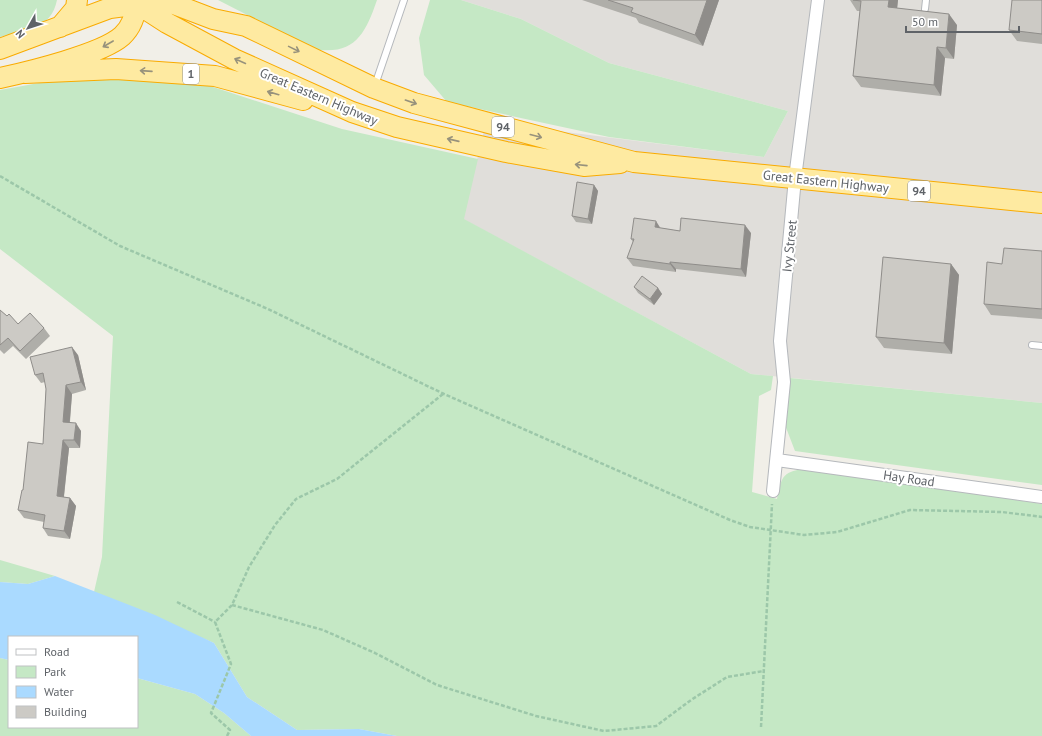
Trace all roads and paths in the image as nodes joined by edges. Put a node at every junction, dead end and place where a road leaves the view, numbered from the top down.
1 (77, 0) edge
2 (204, 0) edge
3 (404, 0) edge
4 (818, 0) edge
5 (926, 0) edge
6 (135, 1) edge
7 (925, 9) dead end
8 (246, 26) junction
9 (60, 27) junction
10 (0, 49) edge
11 (25, 73) junction
12 (0, 78) edge
13 (374, 88) junction
14 (352, 112) junction
15 (634, 162) junction
16 (0, 176) edge
17 (795, 178) junction
18 (1042, 203) edge
19 (1032, 345) dead end
20 (1042, 346) edge
21 (444, 394) junction
22 (777, 460) junction
23 (773, 491) joint
24 (1042, 497) edge
25 (1042, 517) edge
26 (771, 531) junction
27 (177, 602) dead end
28 (232, 605) junction
29 (215, 622) junction
30 (764, 671) junction
31 (761, 727) dead end
32 (227, 736) edge

1 - 9 highway
2 - 8 highway, 94
3 - 13 lane
4 - 17 street, Ivy Street
5 - 7 lane
6 - 8 highway, Great Eastern Highway
6 - 9 highway, Great Eastern Highway
6 -> 11 highway
14 -> 6 highway, Great Eastern Highway / 94
8 -> 13 highway, Great Eastern Highway / 94
9 - 10 highway, Great Eastern Highway
11 - 12 highway, 1
14 -> 11 highway, 1
13 -> 15 highway, Great Eastern Highway / 94
15 -> 14 highway, Great Eastern Highway / 94
15 - 17 highway, Great Eastern Highway / 94
16 - 21 path
17 - 18 highway, Great Eastern Highway / 94
17 - 22 street, Ivy Street
19 - 20 lane
21 - 26 path
21 - 28 path
22 - 23 street, Ivy Street
22 - 24 street, Hay Road
23 - 26 path
25 - 26 path
26 - 30 path
27 - 29 path
28 - 29 path
28 - 30 path
29 - 32 path
30 - 31 path

